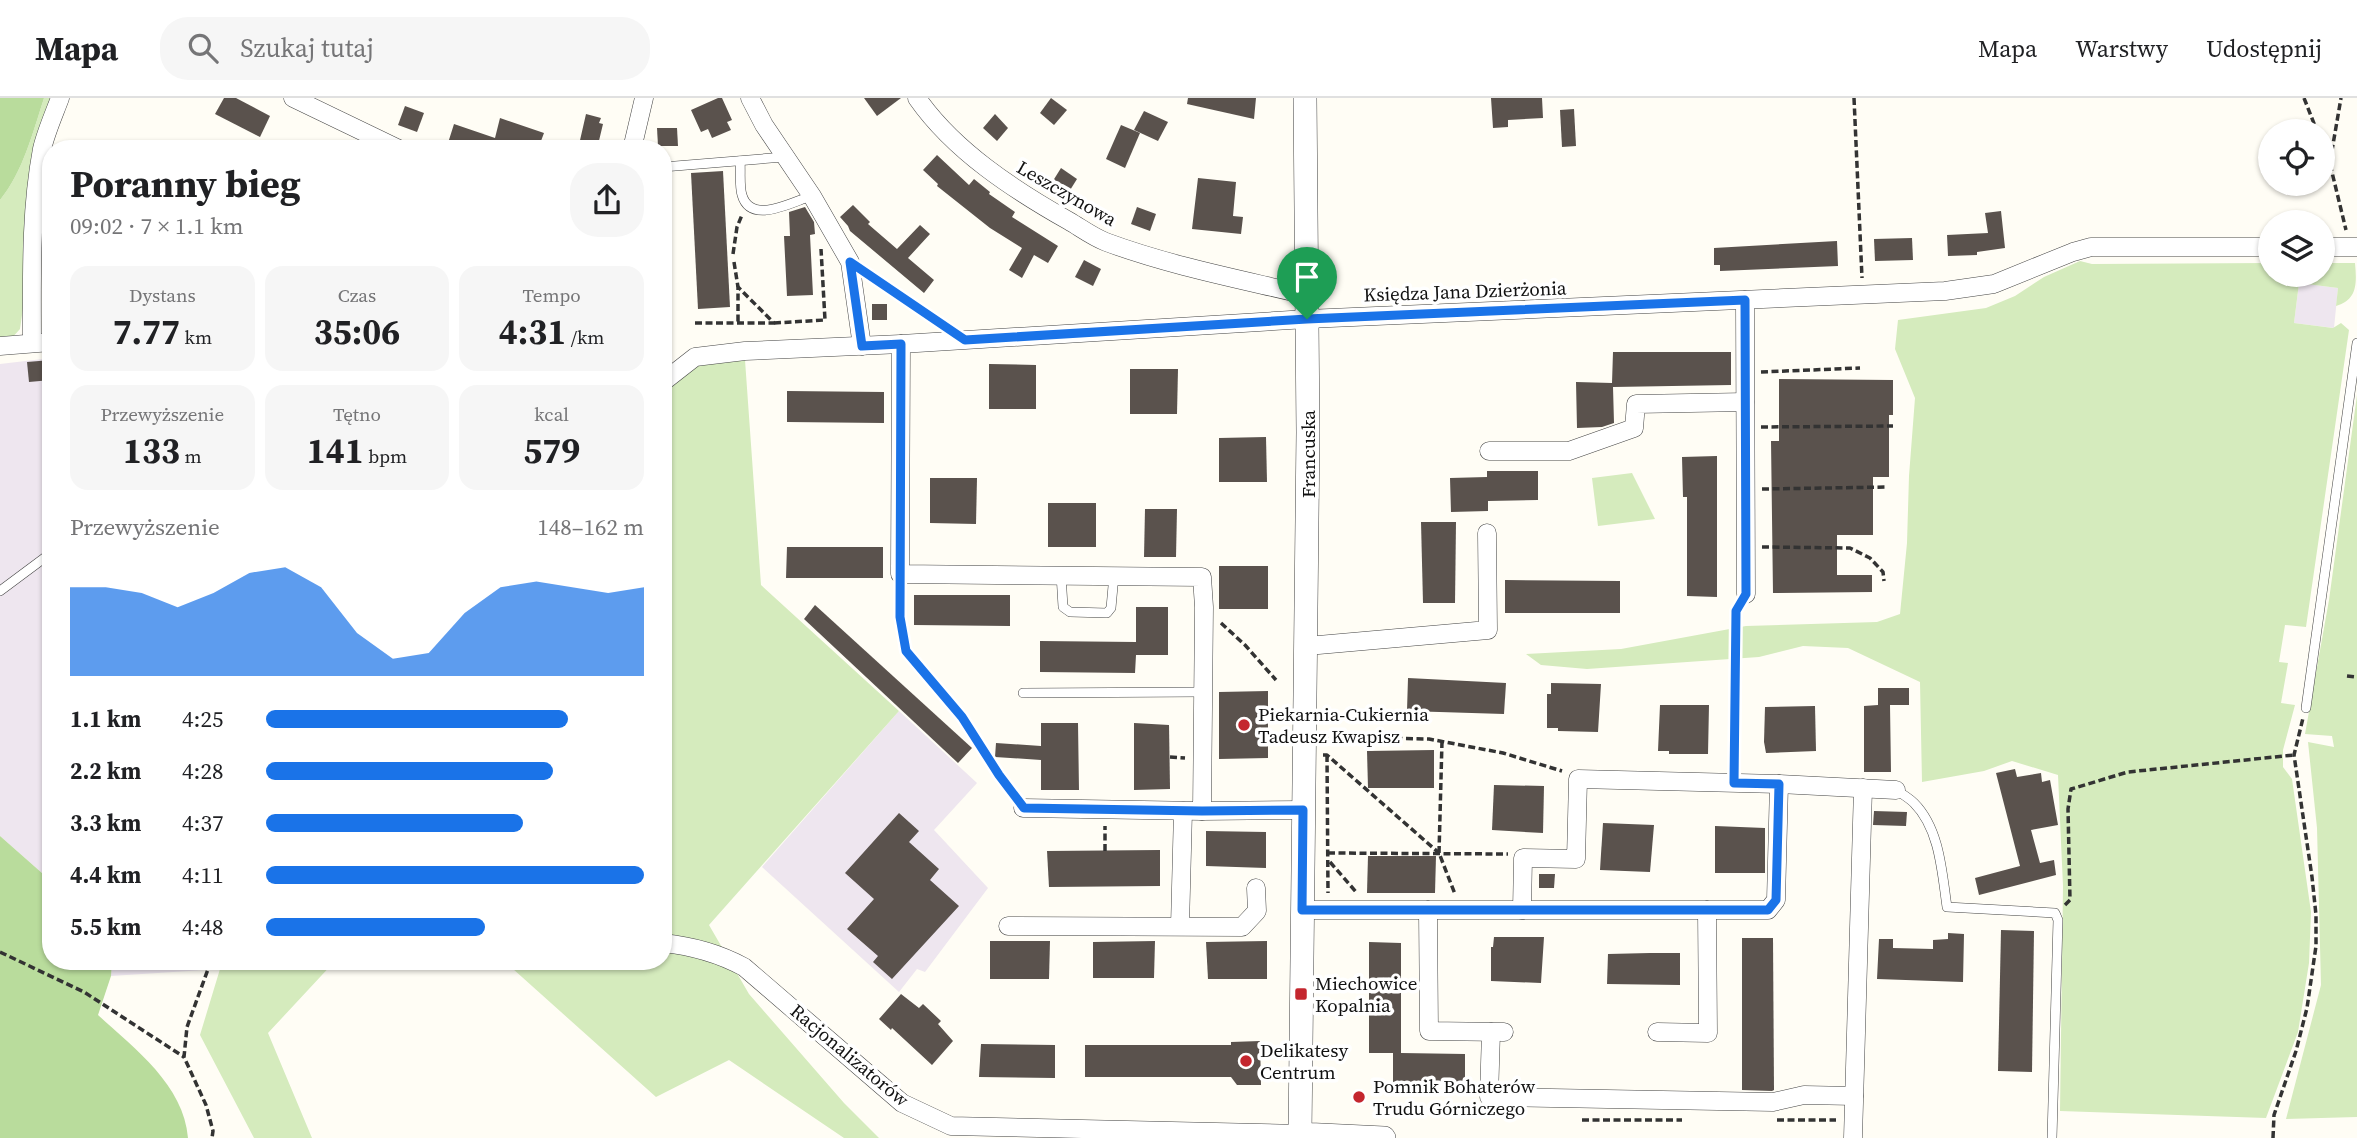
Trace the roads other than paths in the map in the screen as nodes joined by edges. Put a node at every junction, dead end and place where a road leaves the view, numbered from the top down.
1 (60, 98) edge
2 (293, 98) edge
3 (644, 98) edge
4 (750, 98) edge
5 (918, 98) edge
6 (1306, 98) edge
7 (45, 140) edge
8 (380, 140) edge
9 (634, 140) edge
10 (42, 154) edge
11 (784, 158) junction
12 (740, 161) junction
13 (672, 166) edge
14 (812, 196) junction
15 (2258, 247) edge
16 (2335, 247) edge
17 (2353, 247) edge
18 (850, 262) junction
19 (1306, 295) junction
20 (1745, 300) junction
21 (1307, 319) junction
22 (965, 340) junction
23 (42, 342) edge
24 (32, 343) junction
25 (2357, 343) edge
26 (901, 344) junction
27 (0, 346) edge
28 (862, 346) junction
29 (672, 375) edge
30 (1745, 402) junction
31 (1489, 451) dead end
32 (1487, 533) dead end
33 (42, 560) edge
34 (1061, 574) junction
35 (1114, 575) junction
36 (0, 591) edge
37 (1746, 594) road end
38 (1307, 646) junction
39 (1023, 692) dead end
40 (1203, 692) junction
41 (2306, 708) road end
42 (1779, 784) junction
43 (1863, 788) junction
44 (1896, 790) joint
45 (1024, 808) road end
46 (1303, 810) junction
47 (1183, 811) junction
48 (1202, 811) junction
49 (1256, 887) dead end
50 (1302, 910) junction
51 (1428, 910) junction
52 (1522, 910) junction
53 (1707, 910) junction
54 (1008, 926) dead end
55 (1181, 926) junction
56 (672, 944) edge
57 (1657, 1032) dead end
58 (1854, 1096) junction
59 (1300, 1134) junction
60 (1351, 1138) edge
61 (1384, 1138) edge
62 (1853, 1138) edge
63 (2052, 1138) edge

1 - 7 street
2 - 8 street
3 - 9 street
4 - 11 street
5 - 19 street, Leszczynowa
6 - 19 street, Francuska
10 - 24 street
11 - 12 lane
11 - 14 street
12 - 13 lane
12 - 14 lane
14 - 18 street
15 - 20 street, Księdza Jana Dzierżonia
16 - 17 street
18 - 22 lane
18 - 28 street
19 - 21 street, Francuska
20 - 21 street, Księdza Jana Dzierżonia
20 - 30 street
21 - 22 street, Księdza Jana Dzierżonia
21 - 38 street, Francuska
22 - 26 street, Księdza Jana Dzierżonia
23 - 24 street
24 - 27 street
25 - 41 lane
26 - 28 street, Księdza Jana Dzierżonia
26 - 34 street
28 - 29 street, Księdza Jana Dzierżonia
30 - 31 street
30 - 37 street
32 - 38 street
33 - 36 lane
34 - 35 street
34 - 35 lane
35 - 40 street
38 - 46 street, Francuska
39 - 40 lane
40 - 48 street
42 - 43 street
42 - 52 street
42 - 53 street
43 - 44 street
43 - 58 street
44 - 63 lane
45 - 47 street
46 - 48 street
46 - 50 street, Francuska
47 - 48 street
47 - 55 street
49 - 55 street
50 - 51 street
50 - 59 street, Francuska
51 - 52 street
51 - 58 street
52 - 53 street
53 - 57 street
54 - 55 street
56 - 59 street, Racjonalizatorów
58 - 62 street
59 - 60 street, Racjonalizatorów
60 - 61 street, Racjonalizatorów

